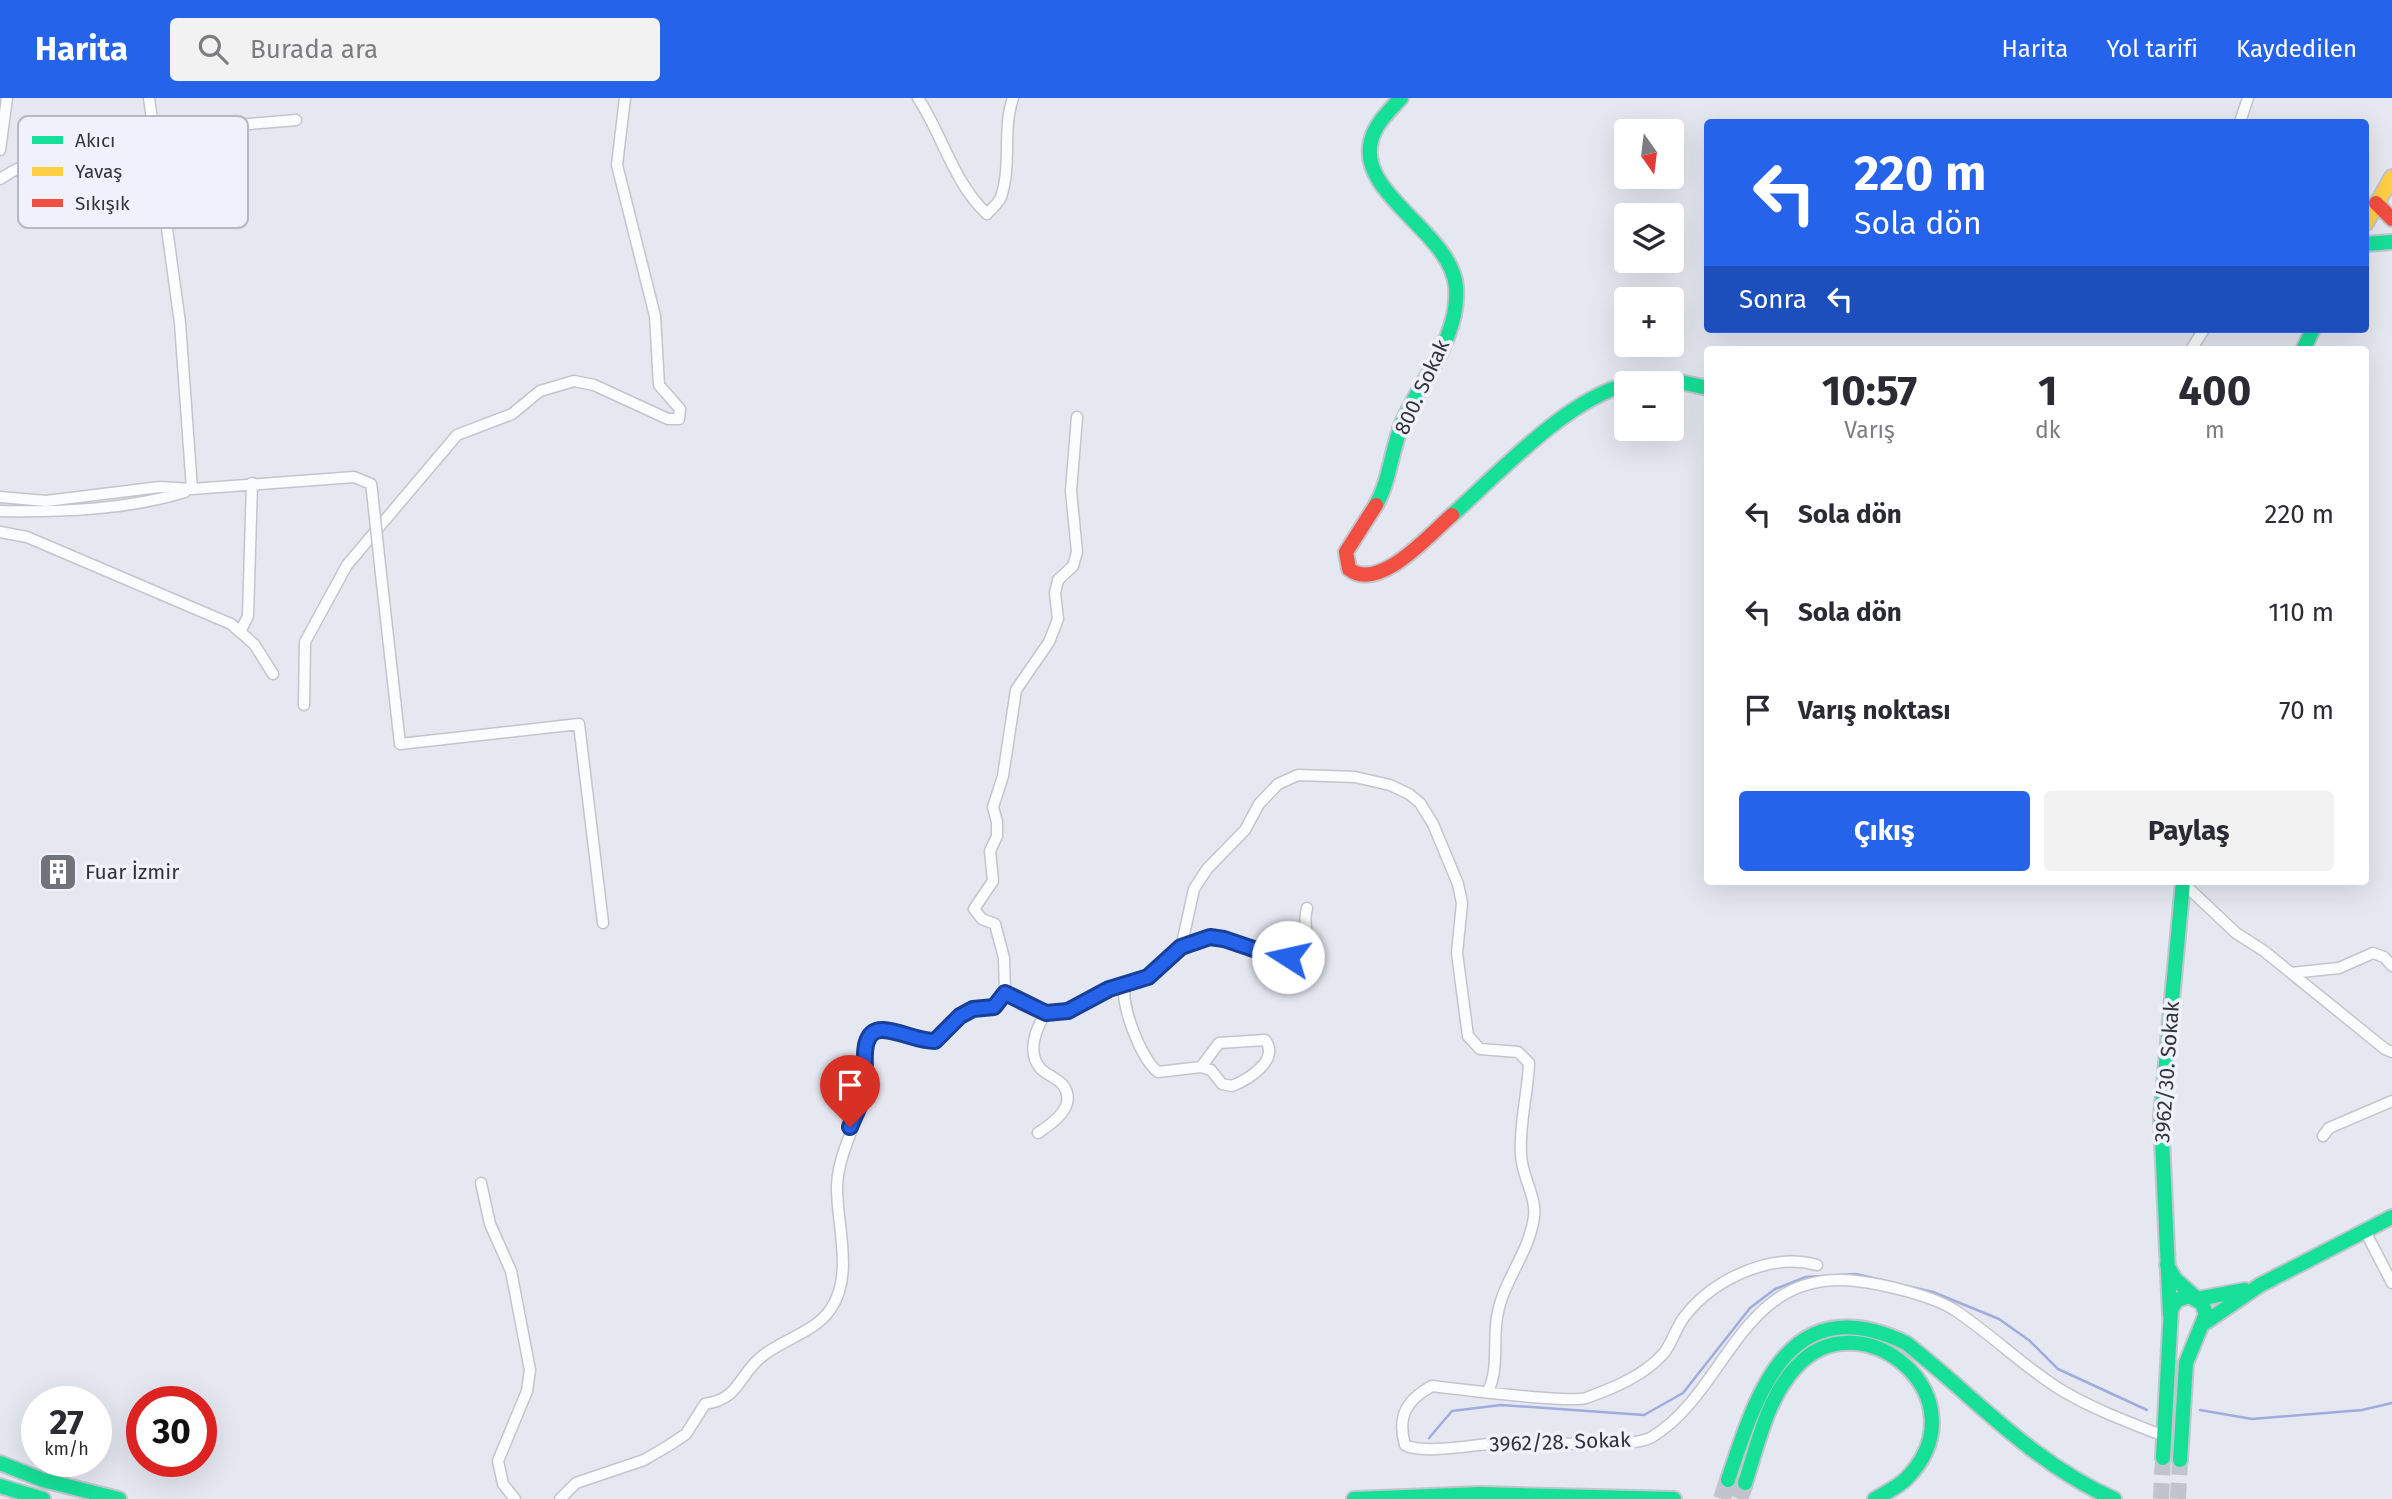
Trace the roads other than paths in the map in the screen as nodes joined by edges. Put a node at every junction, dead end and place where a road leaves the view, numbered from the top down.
1 (7, 98) edge
2 (149, 98) edge
3 (625, 98) edge
4 (918, 98) edge
5 (1013, 98) edge
6 (1401, 98) edge
7 (2248, 98) edge
8 (151, 116) edge
9 (2241, 119) edge
10 (296, 120) dead end
11 (248, 125) edge
12 (0, 150) edge
13 (18, 171) edge
14 (2392, 177) edge
15 (0, 180) edge
16 (2376, 203) junction
17 (2369, 217) edge
18 (2392, 219) edge
19 (167, 228) edge
20 (2392, 242) edge
21 (2369, 244) edge
22 (1684, 382) edge
23 (1704, 386) edge
24 (1614, 388) edge
25 (1077, 417) dead end
26 (252, 483) junction
27 (192, 489) junction
28 (0, 497) edge
29 (0, 511) edge
30 (0, 532) edge
31 (240, 632) junction
32 (273, 674) dead end
33 (304, 705) dead end
34 (2183, 885) edge
35 (2185, 885) edge
36 (1307, 908) dead end
37 (603, 923) dead end
38 (1181, 947) junction
39 (2392, 966) edge
40 (2291, 973) junction
41 (1125, 984) junction
42 (1005, 993) junction
43 (1046, 1013) junction
44 (2392, 1052) edge
45 (1201, 1067) junction
46 (2392, 1101) edge
47 (1038, 1133) dead end
48 (2323, 1136) dead end
49 (481, 1183) dead end
50 (2392, 1217) edge
51 (2365, 1231) junction
52 (2166, 1262) junction
53 (1817, 1265) dead end
54 (2392, 1283) edge
55 (2260, 1286) junction
56 (2197, 1299) junction
57 (2170, 1315) junction
58 (2203, 1324) junction
59 (1488, 1391) junction
60 (2164, 1436) junction
61 (2163, 1458) tunnel mouth
62 (2180, 1460) tunnel mouth
63 (0, 1463) edge
64 (1728, 1480) tunnel mouth
65 (1745, 1483) tunnel mouth
66 (0, 1486) edge
67 (44, 1499) edge
68 (119, 1499) edge
69 (515, 1499) edge
70 (560, 1499) edge
71 (1354, 1499) edge
72 (1674, 1499) edge
73 (1875, 1499) edge
74 (2114, 1499) edge

1 - 12 street
2 - 8 street
3 - 33 street
4 - 5 street
6 - 24 main road, 800. Sokak
7 - 9 street
10 - 11 street
13 - 15 street
14 - 16 main road
16 - 17 main road
16 - 18 main road
19 - 27 street
20 - 21 main road
22 - 23 main road
25 - 42 street
26 - 27 street
26 - 31 street
26 - 37 street, bridge
27 - 28 street
27 - 29 street
30 - 31 street
31 - 32 street
34 - 52 main road, 3962/30. Sokak
35 - 40 street
36 - 38 street
38 - 41 street
38 - 59 street
39 - 40 street
40 - 44 street
41 - 43 street
41 - 45 street
42 - 43 street
42 - 70 street
43 - 47 street
45 - 45 street
46 - 48 street
49 - 69 street
50 - 51 main road
51 - 54 street
51 - 55 main road
52 - 56 main road
52 - 57 main road, 3962/30. Sokak
53 - 59 street, 3962/28. Sokak
55 - 56 main road
55 - 58 main road
56 - 57 main road
56 - 58 main road
57 - 58 main road
57 - 60 main road, 3962/30. Sokak
58 - 62 main road
59 - 60 street, 3962/28. Sokak
60 - 61 main road, 3962/30. Sokak
63 - 68 main road
64 - 74 main road
65 - 73 main road
66 - 67 main road
71 - 72 main road

